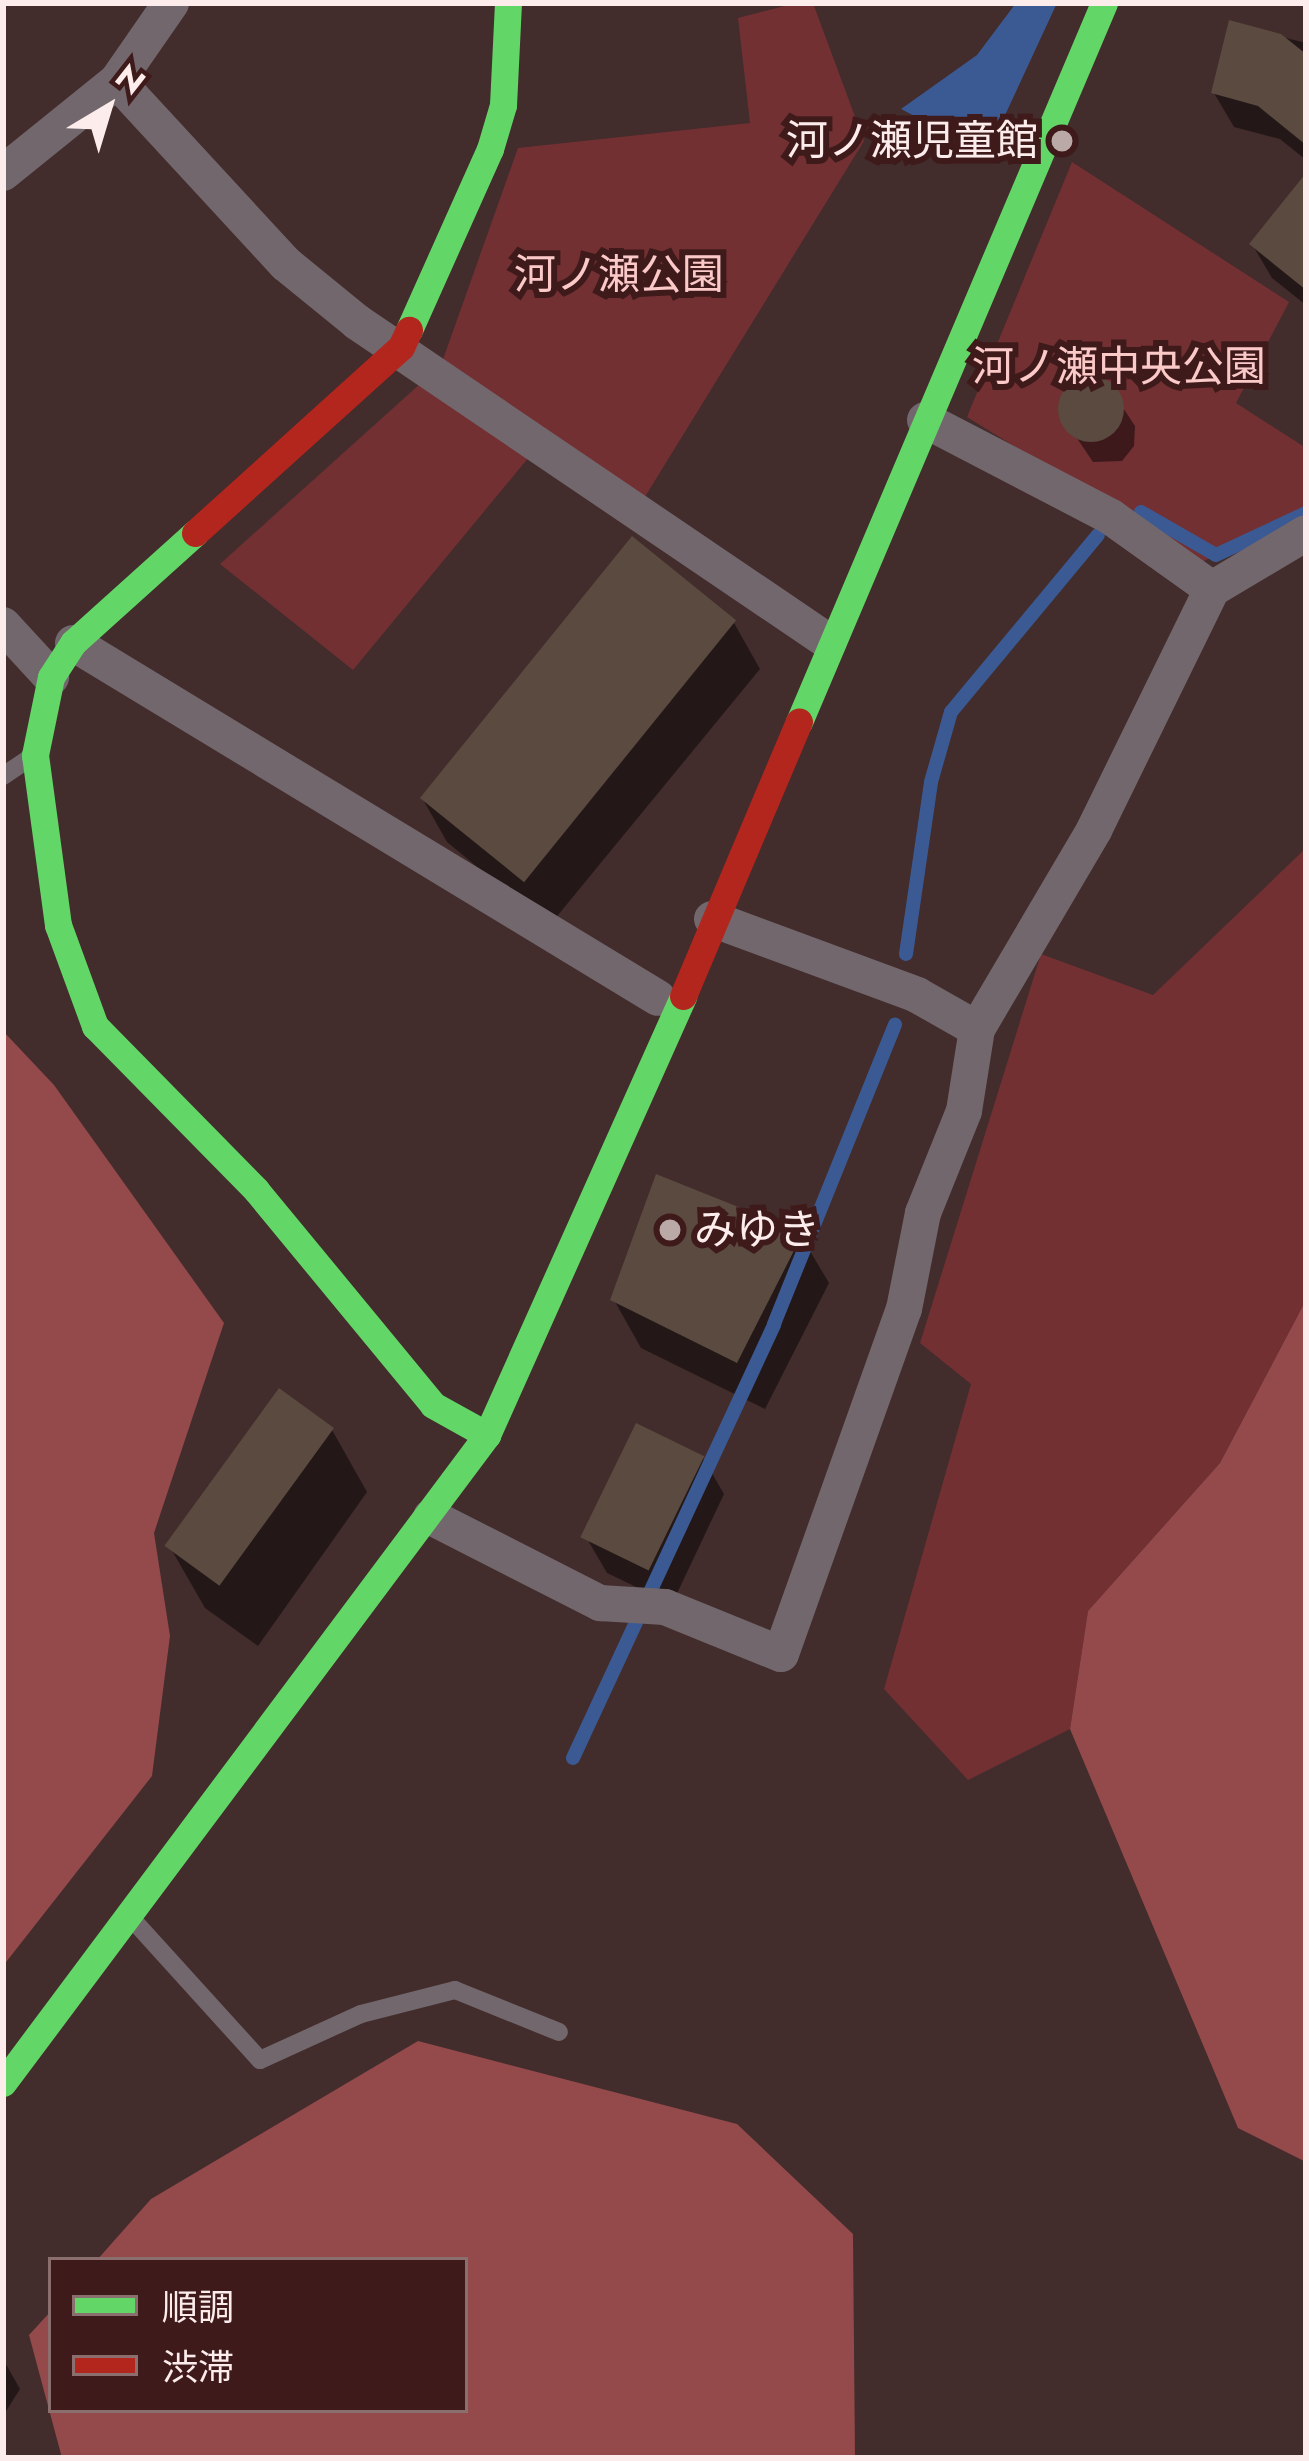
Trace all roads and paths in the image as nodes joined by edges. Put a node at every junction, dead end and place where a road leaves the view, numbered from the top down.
1 (171, 3) edge
2 (508, 3) edge
3 (1105, 3) edge
4 (117, 81) junction
5 (3, 172) edge
6 (401, 346) junction
7 (925, 420) junction
8 (1306, 533) edge
9 (1212, 589) junction
10 (3, 625) edge
11 (830, 642) junction
12 (74, 643) junction
13 (51, 677) junction
14 (35, 755) junction
15 (3, 776) edge
16 (712, 919) junction
17 (658, 998) dead end
18 (976, 1029) junction
19 (487, 1435) junction
20 (431, 1517) junction
21 (126, 1912) junction
22 (559, 2032) dead end
23 (3, 2083) edge

1 - 4 street
2 - 6 street
3 - 7 street
4 - 5 street
4 - 6 street
6 - 11 street
6 - 12 street
7 - 9 street
7 - 11 street
8 - 9 street
9 - 18 street
10 - 13 street
11 - 16 street
12 - 13 street
12 - 17 street
13 - 14 street
14 - 15 lane
14 - 19 street
16 - 18 street
16 - 19 street
18 - 20 street
19 - 20 street
20 - 21 street
21 - 22 lane
21 - 23 street

